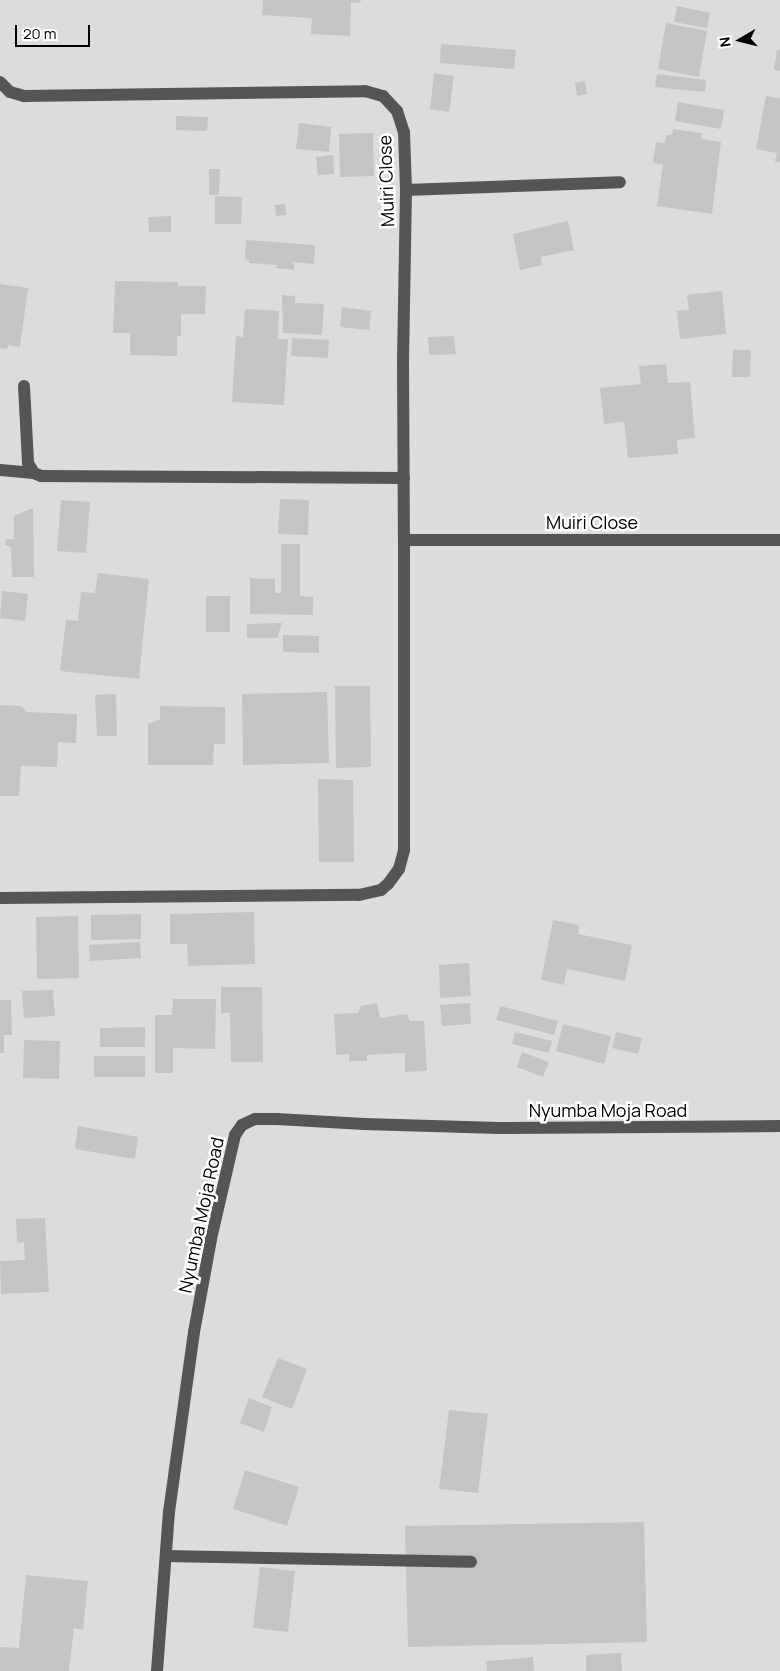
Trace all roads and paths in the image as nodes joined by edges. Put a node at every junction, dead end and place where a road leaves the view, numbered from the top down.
1 (0, 82) edge
2 (620, 182) dead end
3 (406, 190) junction
4 (24, 386) dead end
5 (0, 470) edge
6 (34, 472) junction
7 (404, 478) junction
8 (404, 540) junction
9 (780, 540) edge
10 (0, 898) edge
11 (780, 1126) edge
12 (166, 1556) junction
13 (471, 1562) dead end
14 (157, 1671) edge

1 - 3 street, Muiri Close
2 - 3 street
3 - 7 street, Muiri Close
4 - 6 street
5 - 6 street
6 - 7 street
7 - 8 street, Muiri Close
8 - 9 street, Muiri Close
8 - 10 street, Muiri Close
11 - 12 street, Nyumba Moja Road
12 - 13 street
12 - 14 street, Nyumba Moja Road

